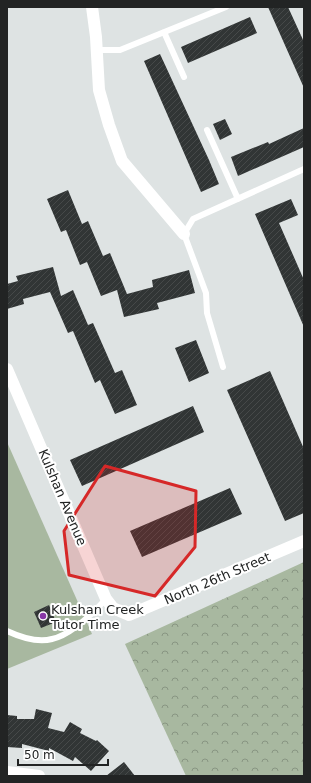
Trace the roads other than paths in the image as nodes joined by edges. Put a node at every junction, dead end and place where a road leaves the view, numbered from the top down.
1 (92, 7) edge
2 (226, 7) edge
3 (164, 32) junction
4 (97, 50) junction
5 (184, 77) dead end
6 (207, 130) dead end
7 (304, 169) edge
8 (238, 199) junction
9 (184, 234) junction
10 (223, 366) dead end
11 (7, 369) edge
12 (304, 541) edge
13 (106, 599) junction
14 (129, 615) joint
15 (7, 631) edge
16 (7, 772) edge
17 (39, 776) edge

1 - 4 street
2 - 3 lane
3 - 4 lane
3 - 5 lane
4 - 9 street
6 - 8 lane
7 - 8 lane
8 - 9 lane
9 - 10 lane
11 - 13 street, Kulshan Avenue
12 - 14 street, North 26th Street
13 - 14 street, Kulshan Avenue
13 - 15 lane
16 - 17 street

